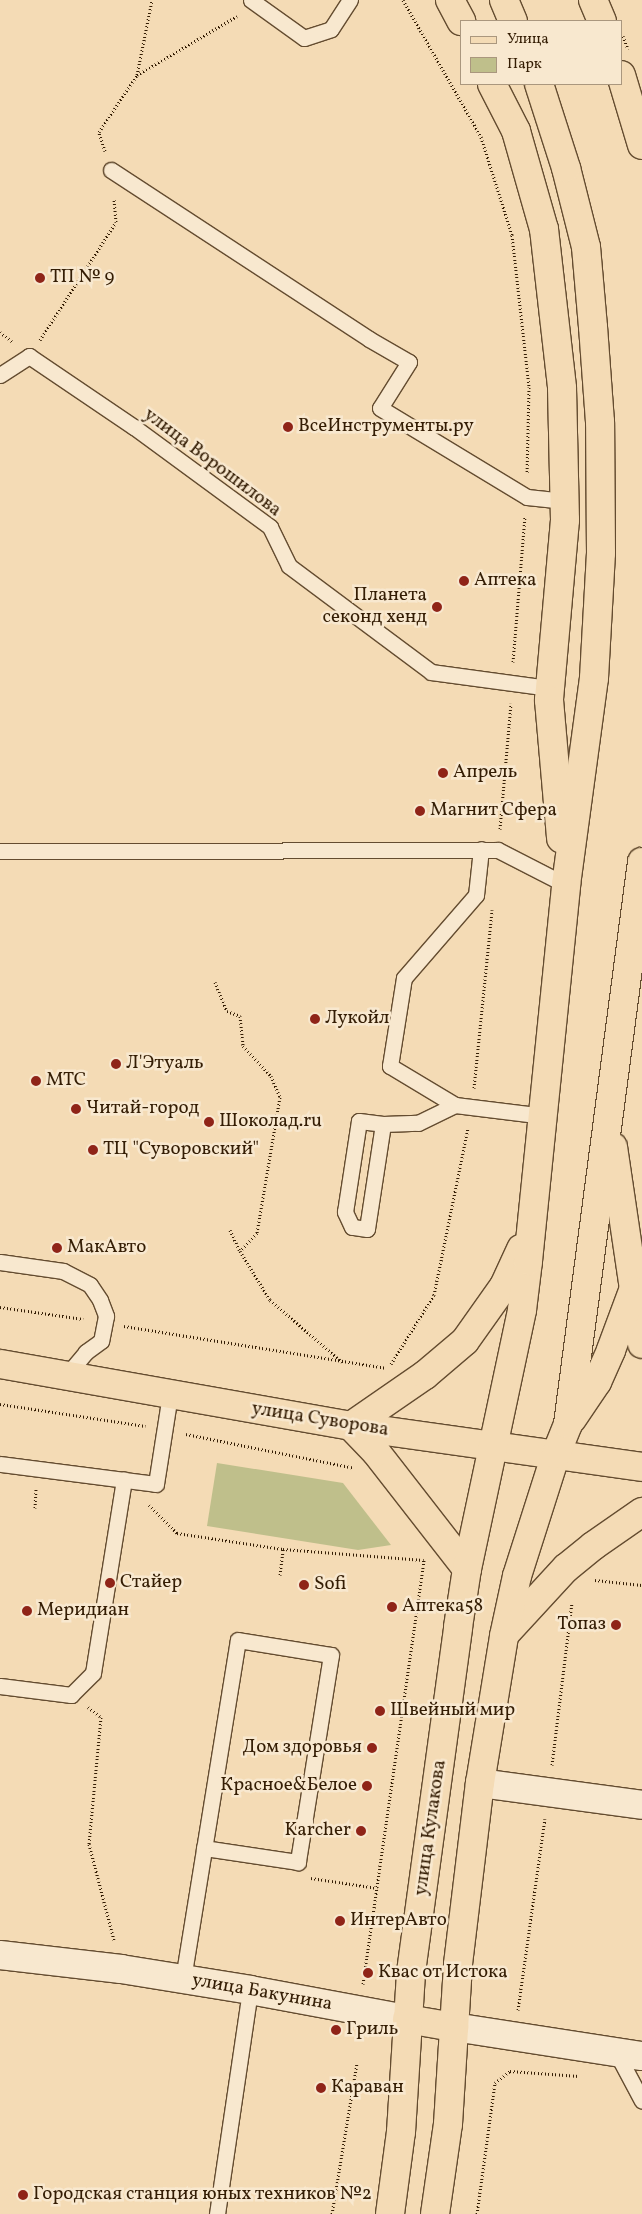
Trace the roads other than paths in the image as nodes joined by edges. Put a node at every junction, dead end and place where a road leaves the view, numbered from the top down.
1 (350, 0) edge
2 (450, 0) edge
3 (504, 0) edge
4 (593, 0) edge
5 (254, 2) edge
6 (460, 20) edge
7 (513, 20) edge
8 (602, 20) edge
9 (622, 78) edge
10 (493, 85) edge
11 (539, 85) edge
12 (642, 145) edge
13 (112, 170) road end
14 (0, 375) edge
15 (565, 501) junction
16 (550, 688) junction
17 (481, 849) junction
18 (0, 851) edge
19 (642, 862) edge
20 (566, 885) junction
21 (455, 1105) junction
22 (608, 1114) junction
23 (544, 1116) junction
24 (384, 1124) junction
25 (533, 1223) junction
26 (0, 1262) edge
27 (638, 1279) edge
28 (642, 1344) edge
29 (0, 1364) edge
30 (66, 1376) junction
31 (170, 1395) junction
32 (568, 1424) junction
33 (351, 1426) junction
34 (493, 1444) junction
35 (556, 1454) junction
36 (0, 1464) edge
37 (642, 1467) edge
38 (124, 1479) junction
39 (642, 1512) edge
40 (466, 1569) junction
41 (504, 1636) junction
42 (0, 1686) edge
43 (480, 1783) junction
44 (642, 1805) edge
45 (204, 1848) junction
46 (0, 1955) edge
47 (183, 1979) junction
48 (250, 1990) junction
49 (407, 2019) junction
50 (454, 2027) junction
51 (629, 2054) edge
52 (642, 2101) edge
53 (217, 2214) edge
54 (390, 2214) edge
55 (435, 2214) edge

1 - 5 lane
2 - 6 main road
3 - 7 main road
4 - 8 main road
9 - 12 main road
10 - 15 main road
11 - 20 main road
13 - 15 lane
14 - 16 lane, улица Ворошилова
15 - 16 main road
16 - 20 main road
17 - 18 lane
17 - 20 lane
17 - 21 lane
19 - 22 main road
20 - 23 main road, улица Кулакова
21 - 23 lane
21 - 24 lane
22 - 27 main road
22 - 32 main road
23 - 25 main road, улица Кулакова
24 - 24 lane
25 - 33 main road
25 - 34 main road, улица Кулакова
26 - 30 lane
27 - 28 main road
27 - 32 main road
29 - 30 main road, улица Суворова
30 - 31 main road, улица Суворова
31 - 33 main road, улица Суворова
31 - 38 lane
32 - 35 main road
33 - 34 main road, улица Суворова
33 - 40 main road
34 - 35 main road, улица Суворова
34 - 40 main road, улица Кулакова
35 - 37 main road, улица Суворова
35 - 41 main road
36 - 38 lane
38 - 42 lane
39 - 41 main road
40 - 49 main road, улица Кулакова
41 - 43 main road
43 - 44 street
43 - 50 main road
45 - 45 lane
45 - 47 lane
46 - 47 street, улица Бакунина
47 - 48 street, улица Бакунина
48 - 49 street, улица Бакунина
48 - 53 lane
49 - 50 main road, улица Бакунина
49 - 54 main road, улица Кулакова
50 - 51 street, улица Бакунина
50 - 55 main road
51 - 52 lane

